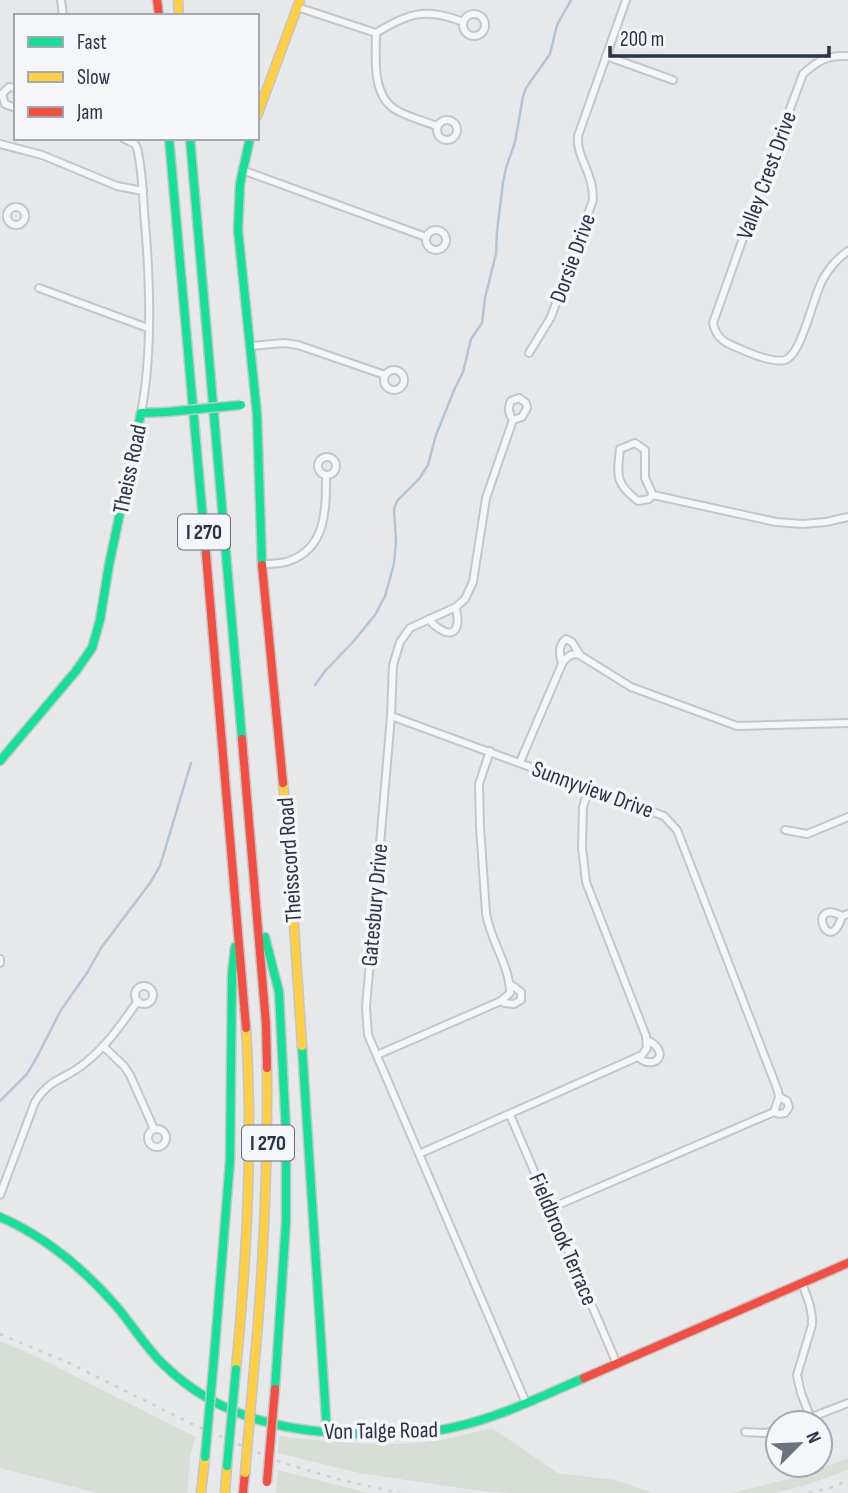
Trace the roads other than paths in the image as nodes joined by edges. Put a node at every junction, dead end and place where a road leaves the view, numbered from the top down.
1 (626, 0) edge
2 (298, 4) edge
3 (463, 22) dead end
4 (376, 33) junction
5 (606, 56) junction
6 (848, 57) edge
7 (673, 80) dead end
8 (14, 88) edge
9 (14, 107) edge
10 (259, 111) edge
11 (437, 126) dead end
12 (127, 140) edge
13 (170, 140) edge
14 (190, 140) edge
15 (250, 140) edge
16 (0, 144) edge
17 (242, 170) junction
18 (143, 191) junction
19 (8, 220) dead end
20 (0, 225) edge
21 (426, 237) dead end
22 (848, 251) edge
23 (39, 288) dead end
24 (148, 328) junction
25 (251, 346) junction
26 (529, 353) dead end
27 (384, 375) dead end
28 (256, 403) junction
29 (141, 413) junction
30 (513, 420) dead end
31 (326, 475) dead end
32 (653, 495) junction
33 (848, 517) edge
34 (262, 564) junction
35 (456, 607) junction
36 (429, 619) junction
37 (580, 655) junction
38 (562, 664) junction
39 (391, 716) junction
40 (848, 723) edge
41 (490, 751) junction
42 (0, 761) edge
43 (520, 762) junction
44 (589, 788) junction
45 (848, 817) edge
46 (785, 830) dead end
47 (256, 904) junction
48 (238, 927) junction
49 (510, 984) junction
50 (502, 1000) junction
51 (138, 1001) dead end
52 (647, 1040) junction
53 (103, 1046) junction
54 (377, 1055) junction
55 (638, 1057) junction
56 (779, 1097) junction
57 (774, 1112) junction
58 (510, 1115) junction
59 (154, 1129) dead end
60 (419, 1154) junction
61 (0, 1195) edge
62 (551, 1208) junction
63 (0, 1217) edge
64 (848, 1263) edge
65 (802, 1283) junction
66 (617, 1364) junction
67 (526, 1403) junction
68 (807, 1409) edge
69 (746, 1432) dead end
70 (327, 1433) junction
71 (764, 1433) edge
72 (201, 1493) edge
73 (225, 1493) edge
74 (243, 1493) edge
75 (266, 1493) edge

1 - 5 street, Dorsie Drive
2 - 4 street
2 - 10 main road
3 - 4 street
4 - 11 street
5 - 7 street
5 - 26 street, Dorsie Drive
6 - 22 street, Valley Crest Drive
8 - 9 street
12 - 18 street, Theiss Road
13 - 48 main road, I 270
14 - 47 main road, I 270
15 - 17 main road
16 - 18 street
17 - 21 street
17 - 25 main road
18 - 24 street, Theiss Road
19 - 20 street
23 - 24 street
24 - 29 street, Theiss Road
25 - 27 street
25 - 28 main road
28 - 29 main road, bridge
28 - 34 main road, Theisscord Road
29 - 42 main road, Theiss Road
30 - 35 street
31 - 34 street
32 - 32 street
32 - 33 street
34 - 70 main road, Theisscord Road
35 - 36 street, Gatesbury Drive
35 - 36 street
36 - 39 street, Gatesbury Drive
37 - 38 street
37 - 38 street
37 - 40 street
38 - 43 street
39 - 41 street, Sunnyview Drive
39 - 54 street, Gatesbury Drive
41 - 43 street, Sunnyview Drive
41 - 49 street
43 - 44 street, Sunnyview Drive
44 - 52 street
44 - 56 street, Sunnyview Drive
45 - 46 street
47 - 74 main road, I 270, bridge
47 - 75 main road, bridge
48 - 72 main road, bridge
48 - 73 main road, I 270, bridge
49 - 50 street
49 - 50 street
50 - 54 street
51 - 53 street
52 - 55 street
52 - 55 street
53 - 59 street
53 - 61 street
54 - 60 street, Gatesbury Drive
55 - 58 street
56 - 57 street
56 - 57 street
57 - 62 street
58 - 60 street
58 - 62 street, Fieldbrook Terrace
60 - 67 street, Gatesbury Drive
62 - 66 street, Fieldbrook Terrace
63 - 70 main road, Von Talge Road
64 - 65 main road, Von Talge Road
65 - 66 main road, Von Talge Road
65 - 68 street
66 - 67 main road, Von Talge Road
67 - 70 main road, Von Talge Road
69 - 71 street

